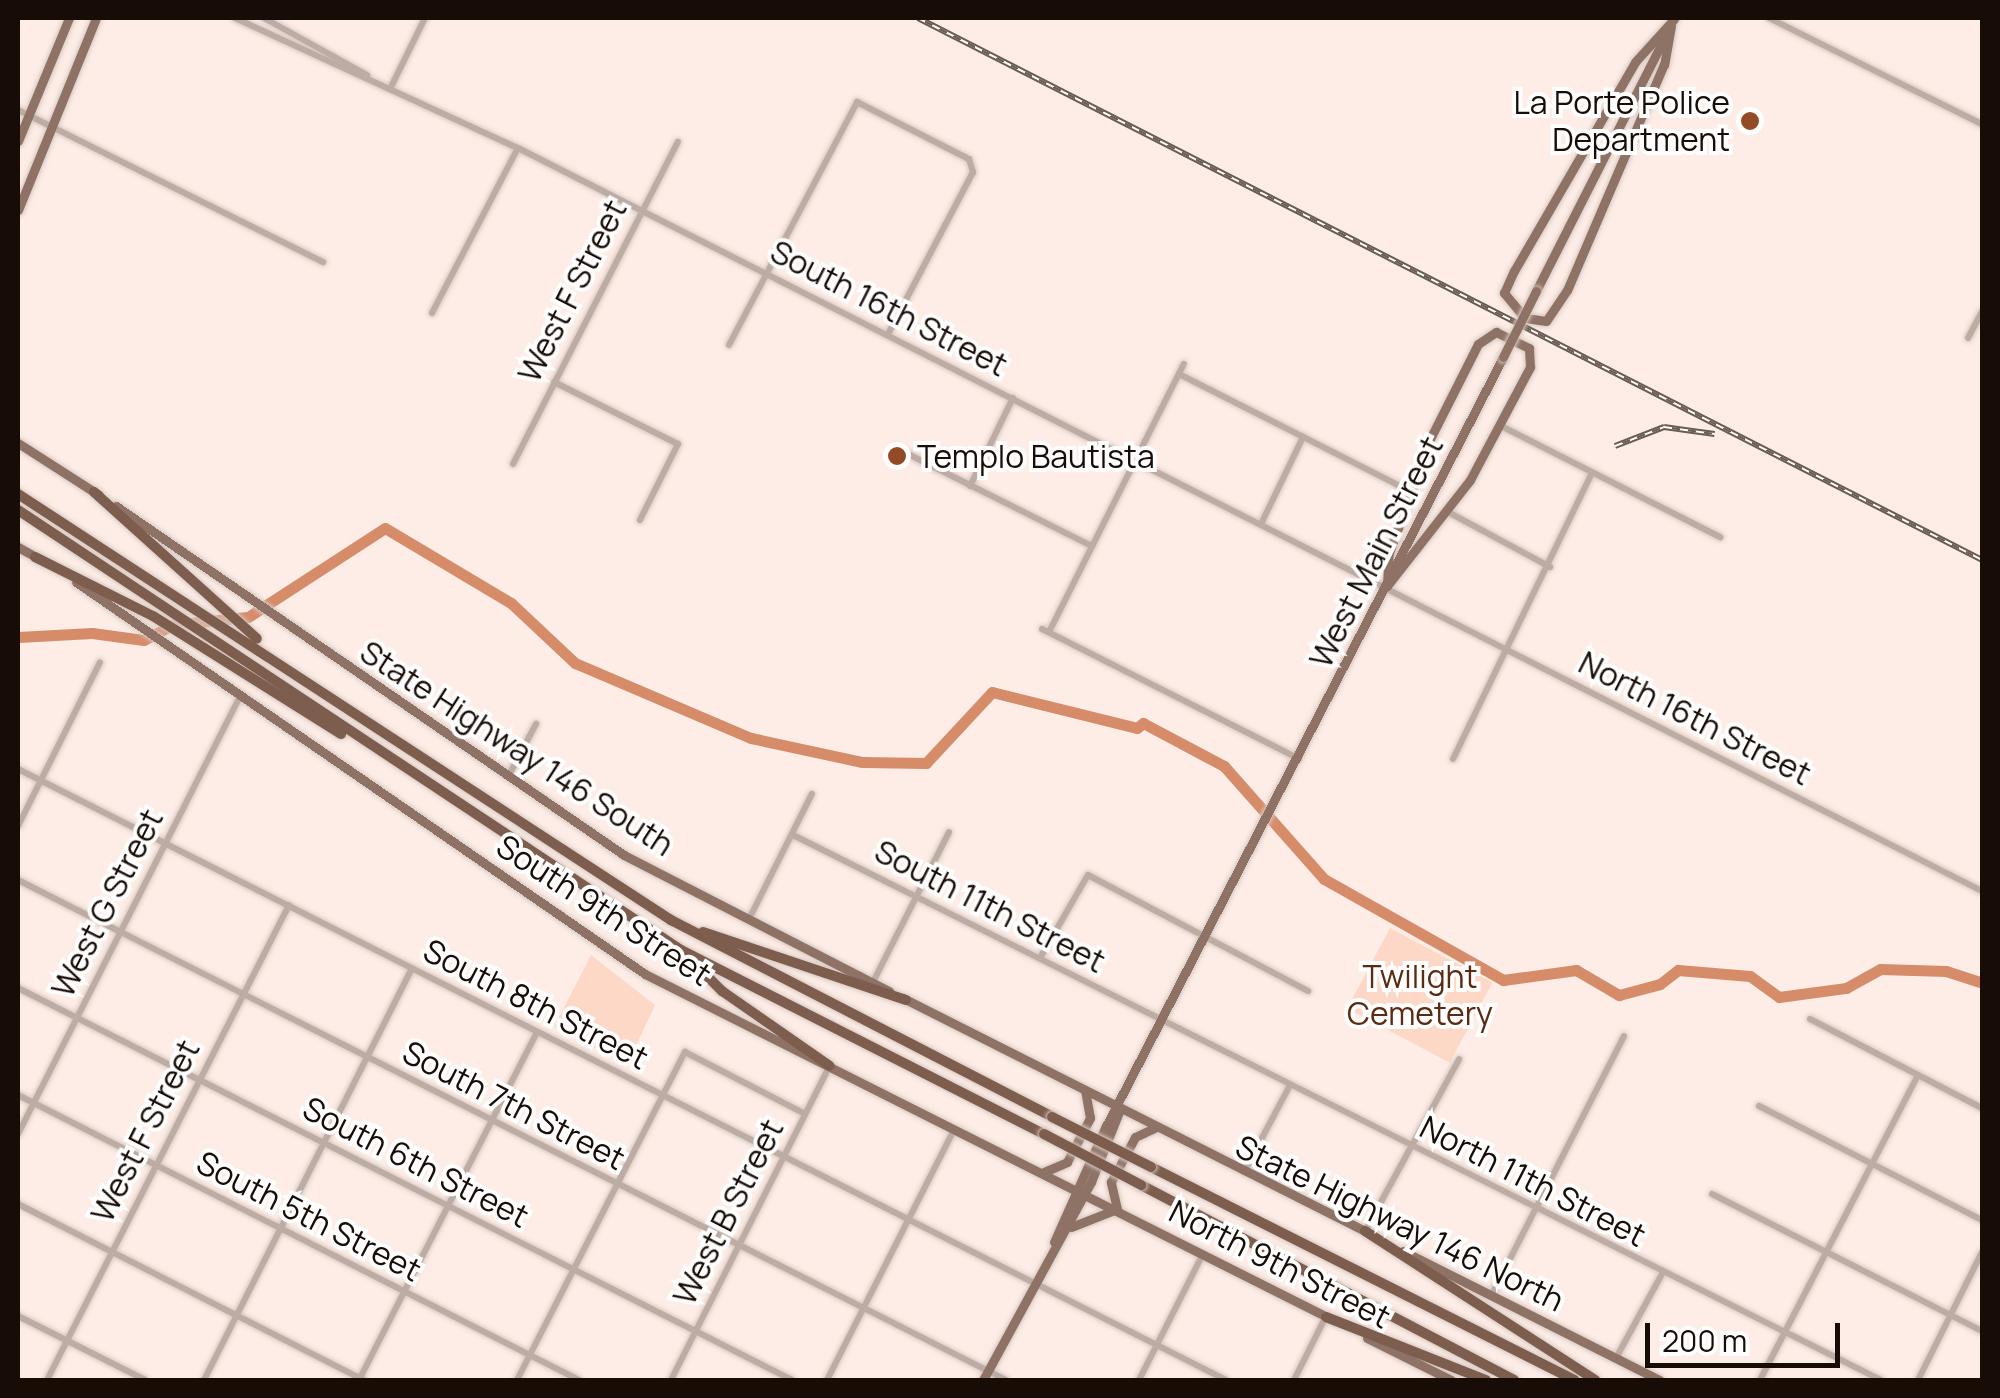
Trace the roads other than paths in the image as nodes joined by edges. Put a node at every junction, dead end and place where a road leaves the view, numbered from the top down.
1 (69, 18) edge
2 (96, 18) edge
3 (235, 18) edge
4 (264, 18) edge
5 (425, 18) edge
6 (1769, 18) edge
7 (1674, 21) edge
8 (368, 76) junction
9 (391, 87) junction
10 (22, 113) edge
11 (1982, 124) edge
12 (53, 128) junction
13 (18, 141) edge
14 (678, 142) dead end
15 (518, 148) junction
16 (18, 210) edge
17 (641, 210) junction
18 (323, 262) dead end
19 (766, 274) junction
20 (1982, 312) edge
21 (432, 313) dead end
22 (888, 334) junction
23 (1968, 338) dead end
24 (728, 345) dead end
25 (1184, 364) dead end
26 (1179, 374) junction
27 (554, 382) junction
28 (1014, 398) junction
29 (1501, 426) junction
30 (1303, 437) junction
31 (18, 444) edge
32 (896, 448) dead end
33 (1136, 460) junction
34 (513, 464) dead end
35 (1592, 473) junction
36 (970, 486) junction
37 (1410, 491) junction
38 (94, 492) junction
39 (18, 494) edge
40 (18, 510) edge
41 (1448, 512) junction
42 (640, 520) dead end
43 (1261, 524) junction
44 (1720, 537) dead end
45 (1092, 546) junction
46 (18, 547) edge
47 (36, 556) junction
48 (1550, 567) junction
49 (1387, 586) junction
50 (247, 635) junction
51 (1508, 652) junction
52 (100, 662) dead end
53 (241, 695) junction
54 (536, 724) dead end
55 (1299, 759) junction
56 (1453, 759) dead end
57 (18, 769) edge
58 (508, 776) junction
59 (40, 781) junction
60 (812, 794) dead end
61 (448, 802) junction
62 (18, 826) edge
63 (949, 832) dead end
64 (793, 834) junction
65 (165, 843) junction
66 (18, 880) edge
67 (1982, 891) edge
68 (916, 896) junction
69 (289, 905) junction
70 (749, 919) junction
71 (671, 920) junction
72 (120, 932) junction
73 (1206, 938) junction
74 (681, 950) junction
75 (1040, 958) junction
76 (412, 970) junction
77 (873, 982) junction
78 (18, 988) edge
79 (1308, 990) dead end
80 (243, 994) junction
81 (906, 1000) junction
82 (77, 1017) junction
83 (1810, 1020) dead end
84 (1164, 1022) junction
85 (537, 1032) junction
86 (1624, 1036) dead end
87 (367, 1058) junction
88 (1459, 1058) dead end
89 (830, 1066) junction
90 (1918, 1076) junction
91 (200, 1080) junction
92 (1289, 1086) junction
93 (1085, 1091) junction
94 (18, 1095) edge
95 (662, 1096) junction
96 (33, 1103) junction
97 (1758, 1106) dead end
98 (1982, 1108) edge
99 (1120, 1110) junction
100 (806, 1114) junction
101 (492, 1120) junction
102 (1154, 1128) junction
103 (954, 1130) junction
104 (18, 1134) edge
105 (324, 1143) junction
106 (1414, 1150) junction
107 (784, 1157) junction
108 (1872, 1164) junction
109 (156, 1166) junction
110 (1042, 1172) junction
111 (1244, 1174) junction
112 (617, 1186) junction
113 (1080, 1191) junction
114 (1712, 1194) dead end
115 (18, 1204) edge
116 (447, 1206) junction
117 (1117, 1209) junction
118 (1534, 1210) junction
119 (908, 1220) junction
120 (1982, 1220) edge
121 (280, 1230) junction
122 (1365, 1231) junction
123 (1054, 1242) junction
124 (739, 1246) junction
125 (113, 1251) junction
126 (1825, 1252) junction
127 (1982, 1252) edge
128 (1203, 1253) junction
129 (574, 1270) junction
130 (1662, 1274) junction
131 (1033, 1282) junction
132 (403, 1292) junction
133 (1491, 1296) junction
134 (863, 1310) junction
135 (237, 1315) junction
136 (18, 1316) edge
137 (1326, 1316) junction
138 (1952, 1316) junction
139 (696, 1332) junction
140 (1982, 1332) edge
141 (1782, 1338) junction
142 (67, 1341) junction
143 (1156, 1346) junction
144 (530, 1356) junction
145 (1616, 1358) junction
146 (986, 1376) edge
147 (47, 1380) edge
148 (145, 1380) edge
149 (204, 1380) edge
150 (361, 1380) edge
151 (517, 1380) edge
152 (578, 1380) edge
153 (671, 1380) edge
154 (792, 1380) edge
155 (827, 1380) edge
156 (1006, 1380) edge
157 (1139, 1380) edge
158 (1226, 1380) edge
159 (1294, 1380) edge
160 (1450, 1380) edge
161 (1486, 1380) edge
162 (1514, 1380) edge
163 (1575, 1380) edge
164 (1595, 1380) edge
165 (1659, 1380) edge
166 (1760, 1380) edge
167 (1881, 1380) edge
168 (1918, 1380) edge

1 - 10 main road
2 - 12 main road
3 - 8 street, South 16th Street
4 - 8 street, South 16th Street
5 - 9 street
6 - 11 street
7 - 7 main road
7 - 49 main road, West Main Street, bridge
8 - 9 street, South 16th Street
9 - 15 street, South 16th Street
10 - 12 street
10 - 13 main road
12 - 16 main road
12 - 18 street
14 - 17 street, West F Street
15 - 17 street, South 16th Street
15 - 21 street
17 - 19 street, South 16th Street
17 - 27 street, West F Street
19 - 22 street, South 16th Street
19 - 22 street
19 - 24 street
20 - 23 street
22 - 28 street, South 16th Street
25 - 26 street
26 - 30 street
26 - 33 street
27 - 34 street, West F Street
27 - 42 street
28 - 33 street, South 16th Street
28 - 36 street
29 - 35 street
29 - 37 main road
29 - 41 main road
30 - 37 street
30 - 43 street
31 - 38 main road, State Highway 146 South
32 - 36 street
33 - 43 street, South 16th Street
33 - 45 street
35 - 44 street
35 - 48 street
36 - 45 street
37 - 49 main road
38 - 50 highway
38 - 58 main road, State Highway 146 South
39 - 50 highway
40 - 61 highway
41 - 48 street
41 - 49 main road
43 - 49 street, South 16th Street
45 - 55 street
46 - 47 main road
47 - 53 main road, South 9th Street
47 - 61 highway
48 - 51 street
49 - 51 street, North 16th Street
49 - 55 main road, West Main Street
50 - 71 highway
51 - 56 street
51 - 67 street, North 16th Street
52 - 59 street
53 - 65 street, West G Street
53 - 89 main road, South 9th Street
54 - 58 street
55 - 73 main road, West Main Street
57 - 59 street, South 8th Street
58 - 70 main road, State Highway 146 South
59 - 62 street
59 - 65 street, South 8th Street
60 - 64 street
61 - 74 highway
63 - 68 street
64 - 68 street, South 11th Street
64 - 70 street
65 - 69 street, South 8th Street
65 - 72 street, West G Street
66 - 72 street, South 7th Street
68 - 75 street, South 11th Street
68 - 77 street
69 - 76 street, South 8th Street
69 - 80 street, West F Street
70 - 77 main road, State Highway 146 South
71 - 81 highway
71 - 163 highway, bridge
72 - 80 street, South 7th Street
72 - 82 street, West G Street
73 - 75 street
73 - 79 street
73 - 84 main road, West Main Street
74 - 89 highway
74 - 162 highway, bridge
75 - 84 street, South 11th Street
76 - 85 street, South 8th Street
76 - 87 street
77 - 81 main road, State Highway 146 South
78 - 82 street, South 6th Street
80 - 87 street, South 7th Street
80 - 91 street, West F Street
81 - 93 main road, State Highway 146 South
82 - 91 street, South 6th Street
82 - 96 street, West G Street
83 - 90 street
84 - 92 street, North 11th Street
84 - 99 main road, West Main Street
85 - 95 street, South 8th Street
85 - 101 street
86 - 118 street
87 - 101 street, South 7th Street
87 - 105 street
88 - 106 street
89 - 100 street, West B Street
89 - 103 main road, South 9th Street
90 - 98 street
90 - 108 street
91 - 105 street, South 6th Street
91 - 109 street, West F Street
92 - 106 street, North 11th Street
92 - 111 street
93 - 99 main road, State Highway 146 South
93 - 110 main road
94 - 96 street, South 5th Street
95 - 100 street
95 - 107 street, South 8th Street
95 - 112 street
96 - 104 street, West G Street
96 - 109 street, South 5th Street
97 - 108 street
99 - 102 main road, State Highway 146 North
99 - 113 main road, West Main Street
100 - 107 street, West B Street
101 - 112 street, South 7th Street
101 - 116 street
102 - 111 main road, State Highway 146 North
102 - 117 main road
103 - 110 main road, South 9th Street
103 - 119 street
105 - 116 street, South 6th Street
105 - 121 street
106 - 118 street, North 11th Street
106 - 122 street
107 - 119 street, South 8th Street
107 - 124 street, West B Street
108 - 120 street
108 - 126 street
109 - 121 street, South 5th Street
109 - 125 street, West F Street
110 - 113 main road, South 9th Street
111 - 122 main road, State Highway 146 North
112 - 124 street, South 7th Street
112 - 129 street
113 - 117 main road, North 9th Street
113 - 123 main road, West Main Street
114 - 126 street
115 - 125 street
116 - 129 street, South 6th Street
116 - 132 street
117 - 123 main road
117 - 128 main road, North 9th Street
118 - 130 street, North 11th Street
118 - 133 street
119 - 131 street, South 8th Street
119 - 134 street
121 - 132 street, South 5th Street
121 - 135 street
122 - 133 main road, State Highway 146 North
122 - 164 highway
123 - 131 main road, West Main Street
124 - 134 street, South 7th Street
124 - 139 street, West B Street
125 - 135 street
125 - 142 street, West F Street
126 - 138 street
126 - 141 street
127 - 138 street
128 - 137 main road, North 9th Street
128 - 143 street
129 - 139 street, South 6th Street
129 - 144 street
130 - 141 street, North 11th Street
130 - 145 street
131 - 143 street, South 8th Street
131 - 146 main road, West Main Street
132 - 144 street, South 5th Street
132 - 150 street
133 - 145 main road, State Highway 146 North
134 - 146 street, South 7th Street
134 - 155 street
135 - 149 street
135 - 150 street
136 - 142 street
137 - 159 street
137 - 160 main road, North 9th Street
137 - 161 highway
138 - 140 street
138 - 168 street
139 - 153 street, West B Street
139 - 154 street, South 6th Street
141 - 166 street
141 - 167 street, North 11th Street
142 - 147 street, West F Street
142 - 148 street
143 - 157 street
143 - 158 street, South 8th Street
144 - 151 street
144 - 152 street, South 5th Street
145 - 165 main road, State Highway 146 North
146 - 156 street, South 7th Street

